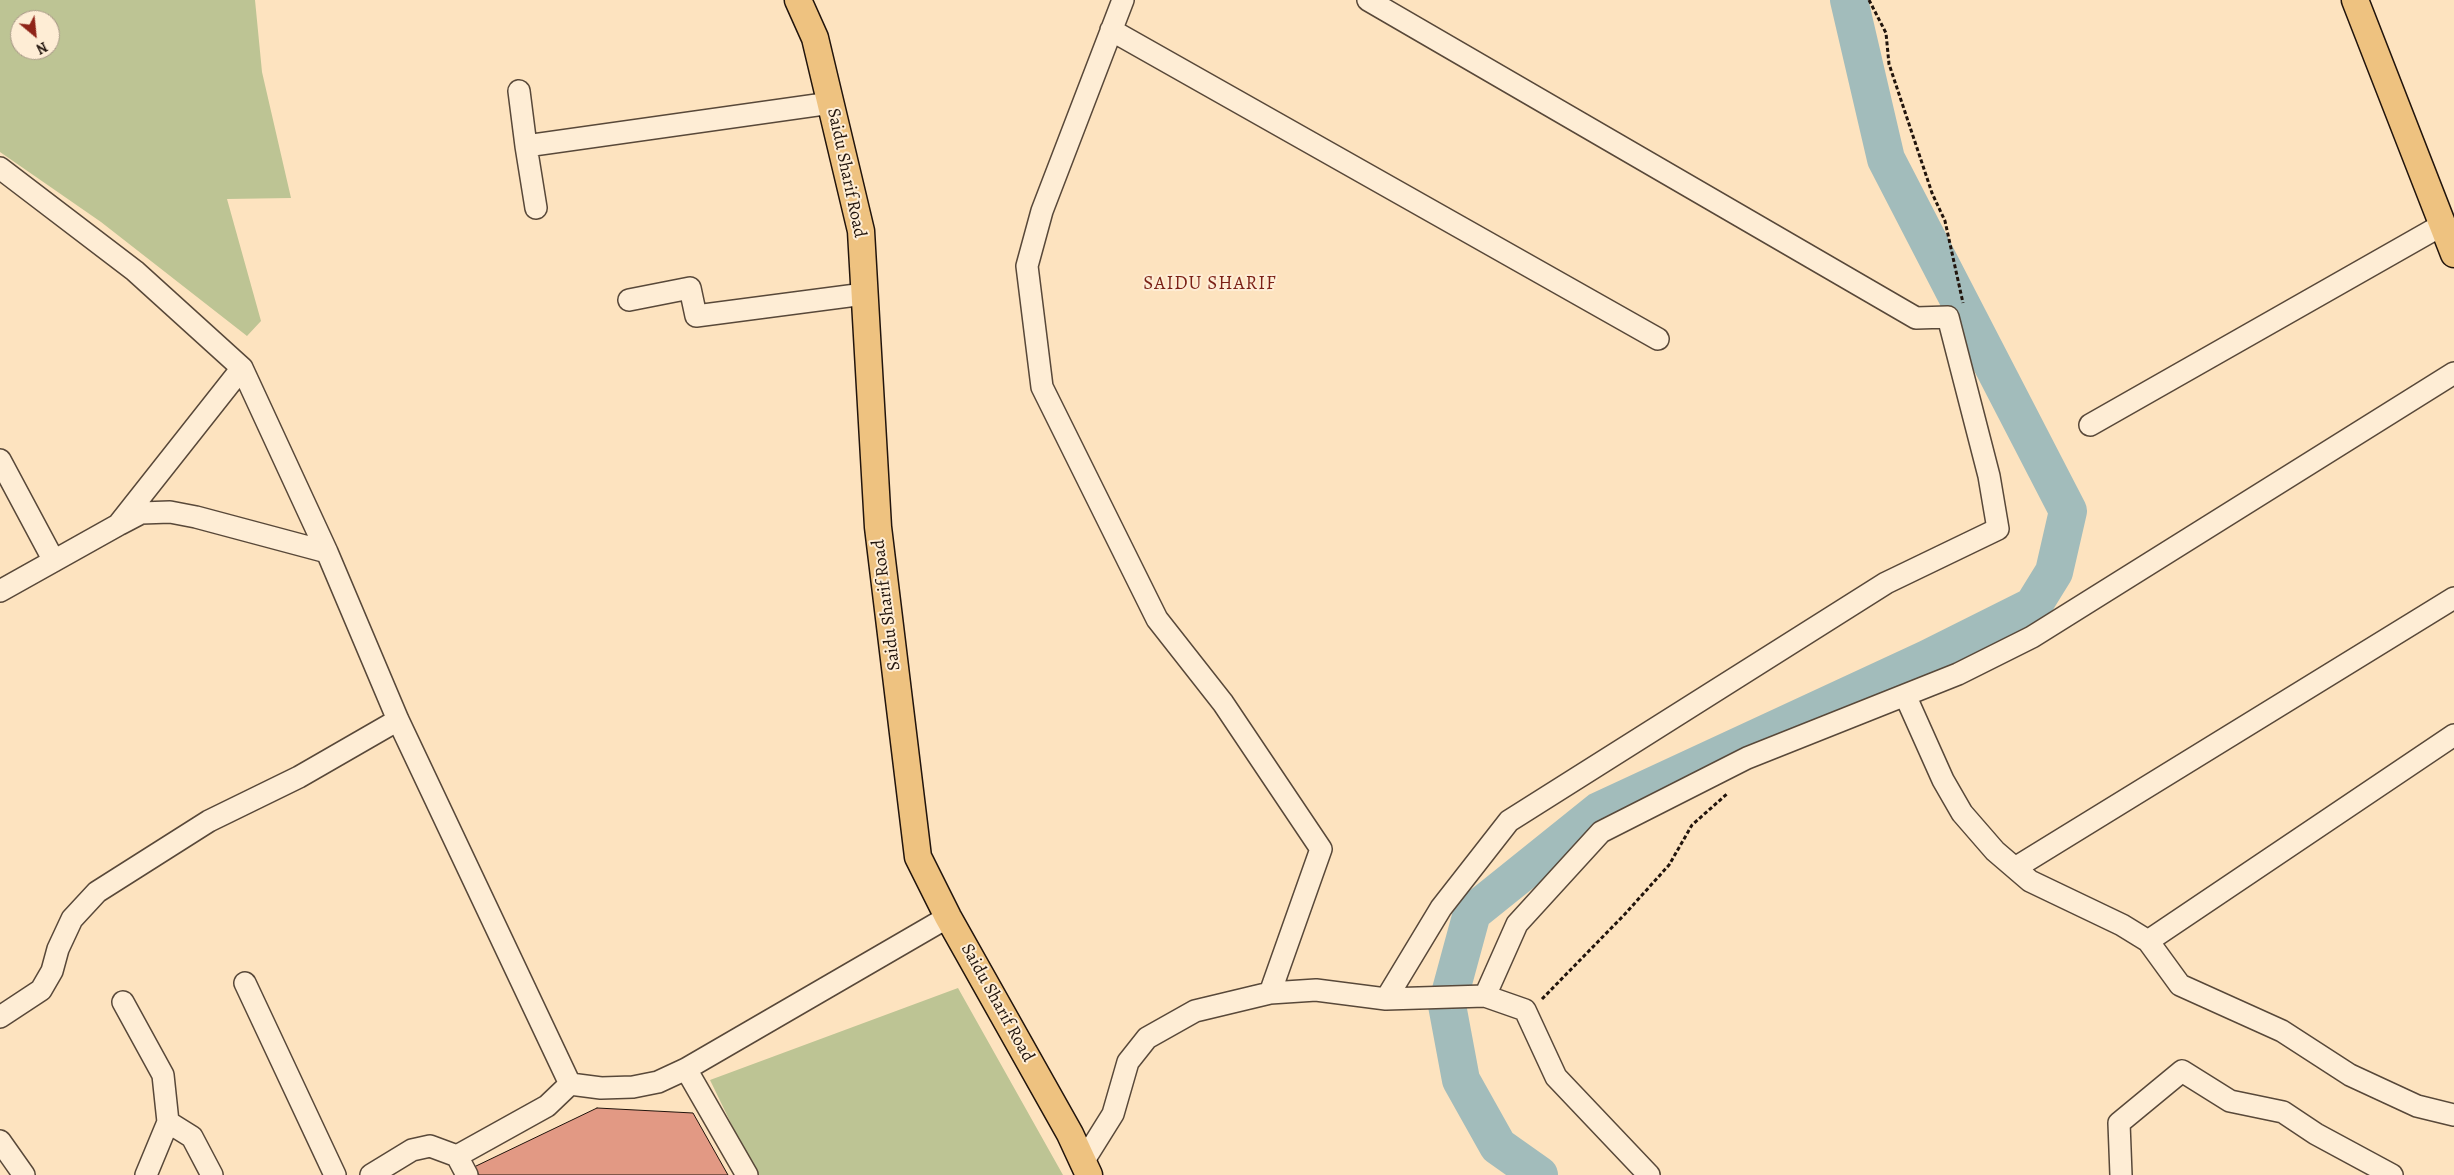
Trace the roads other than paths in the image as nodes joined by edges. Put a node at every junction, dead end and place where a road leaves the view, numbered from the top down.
1 (798, 0) edge
2 (1124, 0) edge
3 (1368, 0) edge
4 (2355, 0) edge
5 (1112, 30) junction
6 (519, 91) dead end
7 (830, 103) junction
8 (526, 146) junction
9 (0, 168) edge
10 (536, 208) dead end
11 (2442, 225) junction
12 (2454, 254) edge
13 (864, 294) junction
14 (629, 300) dead end
15 (1658, 339) dead end
16 (242, 368) junction
17 (2454, 373) edge
18 (2090, 424) dead end
19 (0, 460) edge
20 (118, 525) junction
21 (327, 552) junction
22 (54, 561) junction
23 (0, 591) edge
24 (2454, 598) edge
25 (1905, 695) junction
26 (398, 720) junction
27 (2454, 735) edge
28 (2015, 868) junction
29 (948, 917) junction
30 (2148, 941) junction
31 (245, 983) dead end
32 (1270, 993) junction
33 (1484, 996) junction
34 (1386, 999) junction
35 (122, 1002) dead end
36 (0, 1017) edge
37 (686, 1069) junction
38 (570, 1084) junction
39 (2454, 1115) edge
40 (168, 1122) junction
41 (0, 1141) edge
42 (457, 1156) junction
43 (1086, 1168) edge
44 (24, 1175) edge
45 (146, 1175) edge
46 (212, 1175) edge
47 (335, 1175) edge
48 (371, 1175) edge
49 (467, 1175) edge
50 (747, 1175) edge
51 (1648, 1175) edge
52 (2122, 1175) edge
53 (2392, 1175) edge

1 - 7 main road, Saidu Sharif Road
2 - 5 street
3 - 34 street
4 - 11 main road
5 - 15 street
5 - 32 street
6 - 8 street
7 - 8 street
7 - 13 main road, Saidu Sharif Road
8 - 10 street
9 - 16 street
11 - 12 main road
11 - 18 street
13 - 14 street
13 - 29 main road, Saidu Sharif Road
16 - 20 street
16 - 21 street
17 - 25 street
19 - 22 street
20 - 21 street
20 - 22 street
21 - 26 street
22 - 23 street
24 - 28 street
25 - 28 street
25 - 33 street
26 - 36 street
26 - 38 street
27 - 30 street
28 - 30 street
29 - 37 street
29 - 43 main road, Saidu Sharif Road
30 - 39 street
31 - 47 street
32 - 34 street
32 - 43 street
33 - 34 street
33 - 51 street
35 - 40 street
37 - 38 street
37 - 50 street
38 - 42 street
40 - 45 street
40 - 46 street
41 - 44 street
42 - 48 street
42 - 49 street
52 - 53 street

